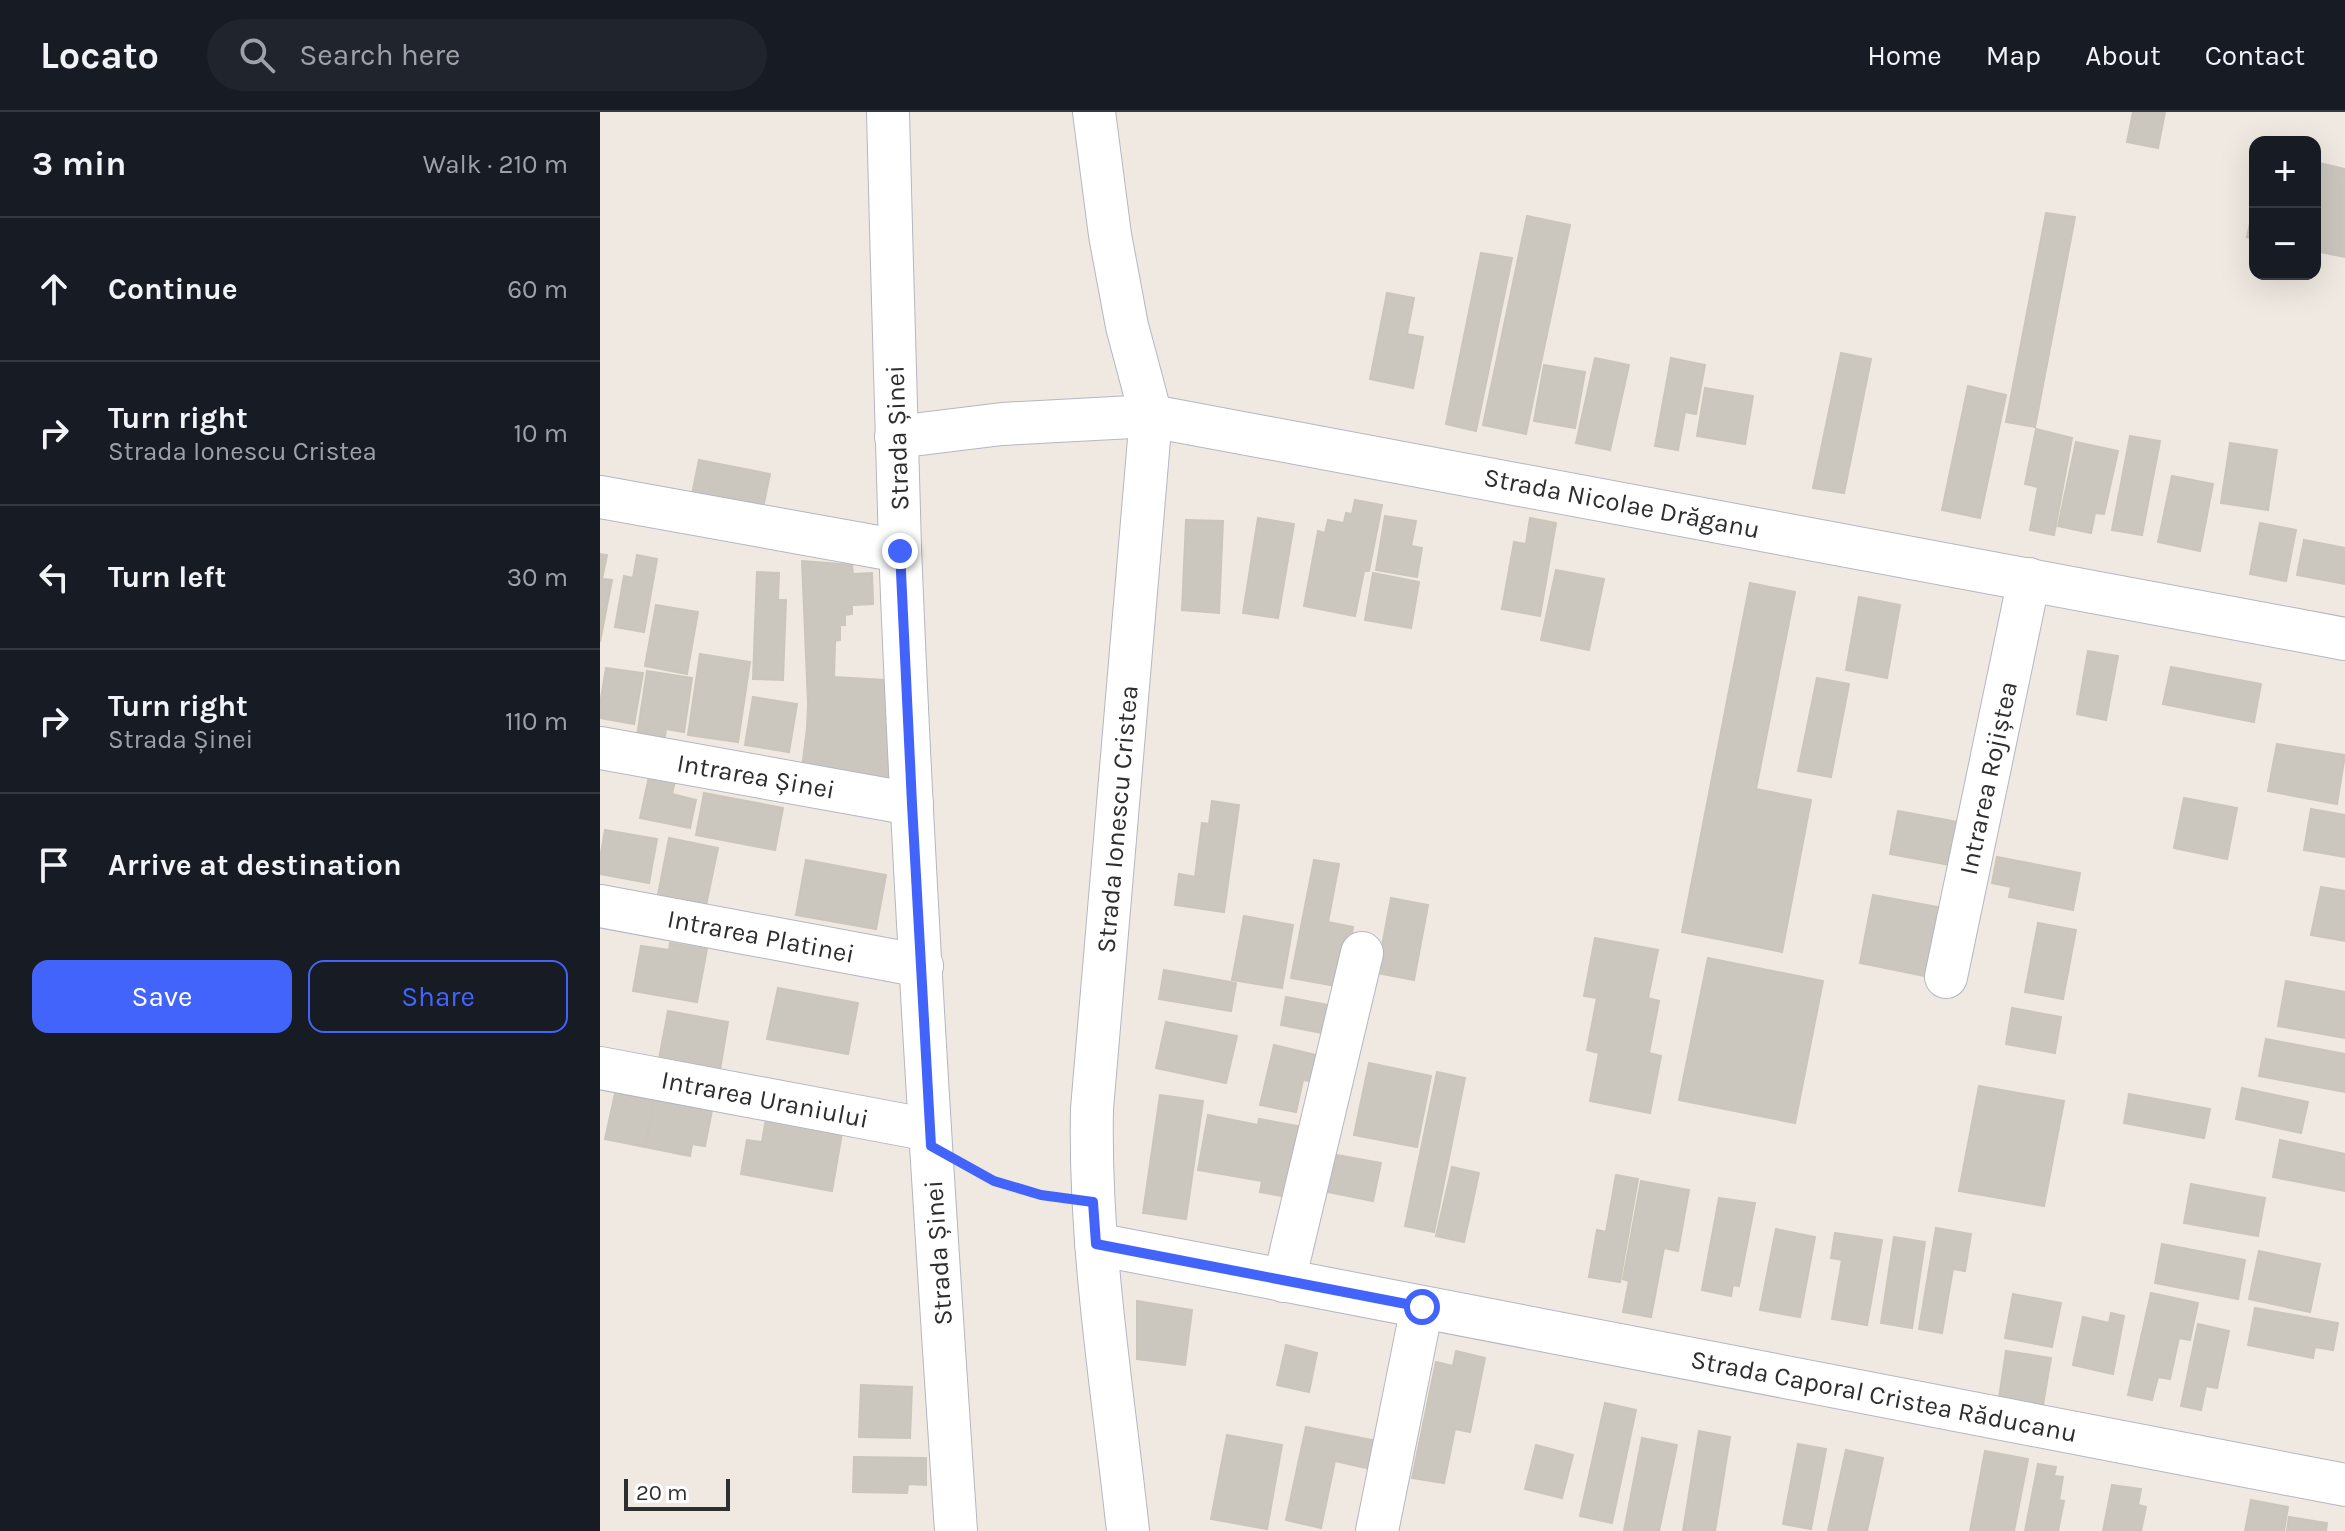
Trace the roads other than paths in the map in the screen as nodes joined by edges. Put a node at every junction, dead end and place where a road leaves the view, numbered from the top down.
1 (888, 112) edge
2 (1094, 112) edge
3 (1151, 416) junction
4 (896, 437) junction
5 (600, 497) edge
6 (900, 551) junction
7 (2029, 579) junction
8 (2345, 639) edge
9 (600, 748) edge
10 (912, 804) junction
11 (600, 906) edge
12 (1362, 953) dead end
13 (922, 966) junction
14 (1946, 977) dead end
15 (600, 1068) edge
16 (930, 1138) junction
17 (1096, 1244) junction
18 (1284, 1281) junction
19 (1422, 1307) junction
20 (2345, 1485) edge
21 (956, 1531) edge
22 (1128, 1531) edge
23 (1377, 1531) edge

1 - 4 street, Strada Șinei
2 - 3 street, Strada Ionescu Cristea
3 - 4 street, Strada Nicolae Drăganu
3 - 7 street, Strada Nicolae Drăganu
3 - 17 street, Strada Ionescu Cristea
4 - 6 street, Strada Șinei
5 - 6 street
6 - 10 street, Strada Șinei
7 - 8 street, Strada Nicolae Drăganu
7 - 14 street, Intrarea Rojiștea
9 - 10 street, Intrarea Șinei
10 - 13 street, Strada Șinei
11 - 13 street, Intrarea Platinei
12 - 18 street
13 - 16 street, Strada Șinei
15 - 16 street, Intrarea Uraniului
16 - 21 street, Strada Șinei
17 - 18 street, Strada Caporal Cristea Răducanu
17 - 22 street, Strada Ionescu Cristea
18 - 19 street, Strada Caporal Cristea Răducanu
19 - 20 street, Strada Caporal Cristea Răducanu
19 - 23 street

